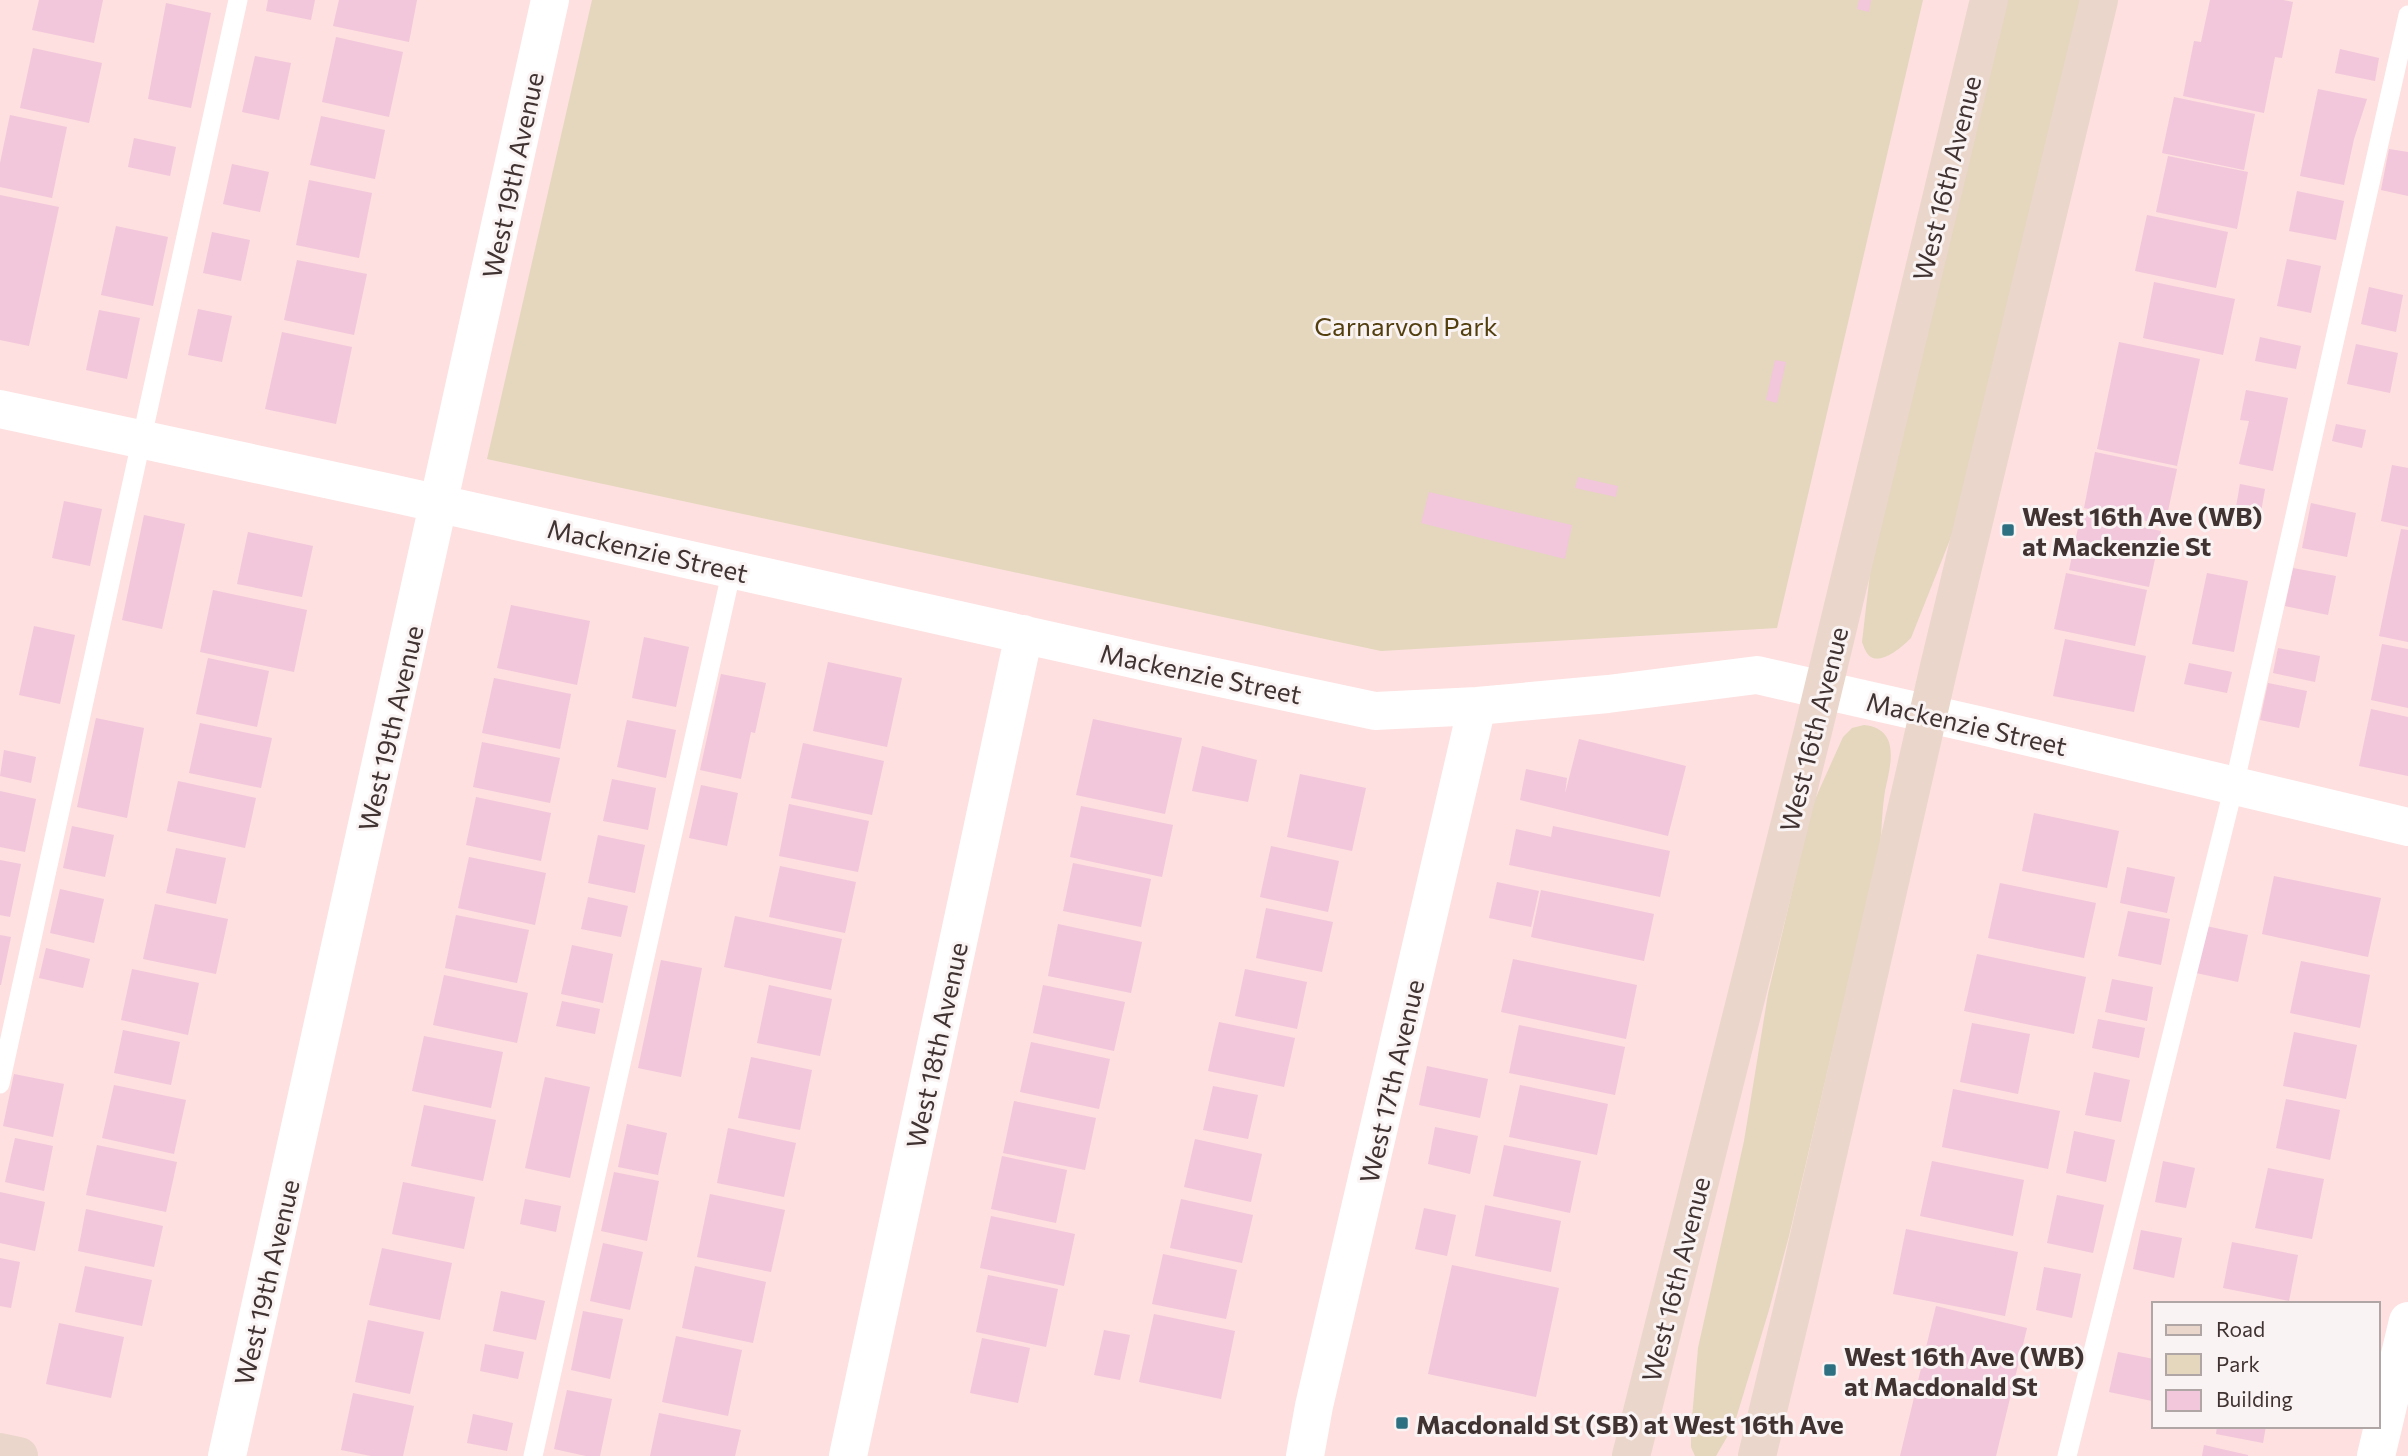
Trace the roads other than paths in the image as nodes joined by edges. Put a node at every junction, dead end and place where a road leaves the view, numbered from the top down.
1 (239, 0) edge
2 (550, 0) edge
3 (1989, 0) edge
4 (2099, 0) edge
5 (2408, 15) edge
6 (0, 409) edge
7 (141, 441) junction
8 (439, 504) junction
9 (732, 569) junction
10 (1024, 634) junction
11 (1823, 689) junction
12 (1477, 706) junction
13 (1929, 713) junction
14 (2234, 786) junction
15 (2408, 827) edge
16 (0, 1084) edge
17 (2408, 1321) edge
18 (0, 1452) edge
19 (19, 1456) edge
20 (227, 1456) edge
21 (533, 1456) edge
22 (848, 1456) edge
23 (1306, 1456) edge
24 (1631, 1456) edge
25 (1757, 1456) edge
26 (2067, 1456) edge
27 (2376, 1456) edge

1 - 7 lane
2 - 8 street, West 19th Avenue
3 - 11 main road, West 16th Avenue
4 - 13 main road
5 - 14 lane
6 - 7 street, Mackenzie Street
7 - 8 street, Mackenzie Street
7 - 16 lane
8 - 9 street, Mackenzie Street
8 - 20 street, West 19th Avenue
9 - 10 street, Mackenzie Street
9 - 21 lane
10 - 12 street, Mackenzie Street
10 - 22 street, West 18th Avenue
11 - 12 street, Mackenzie Street
11 - 13 street, Mackenzie Street
11 - 24 main road, West 16th Avenue
12 - 23 street, West 17th Avenue
13 - 14 street, Mackenzie Street
13 - 25 main road
14 - 15 street, Mackenzie Street
14 - 26 lane
17 - 27 street
18 - 19 main road

